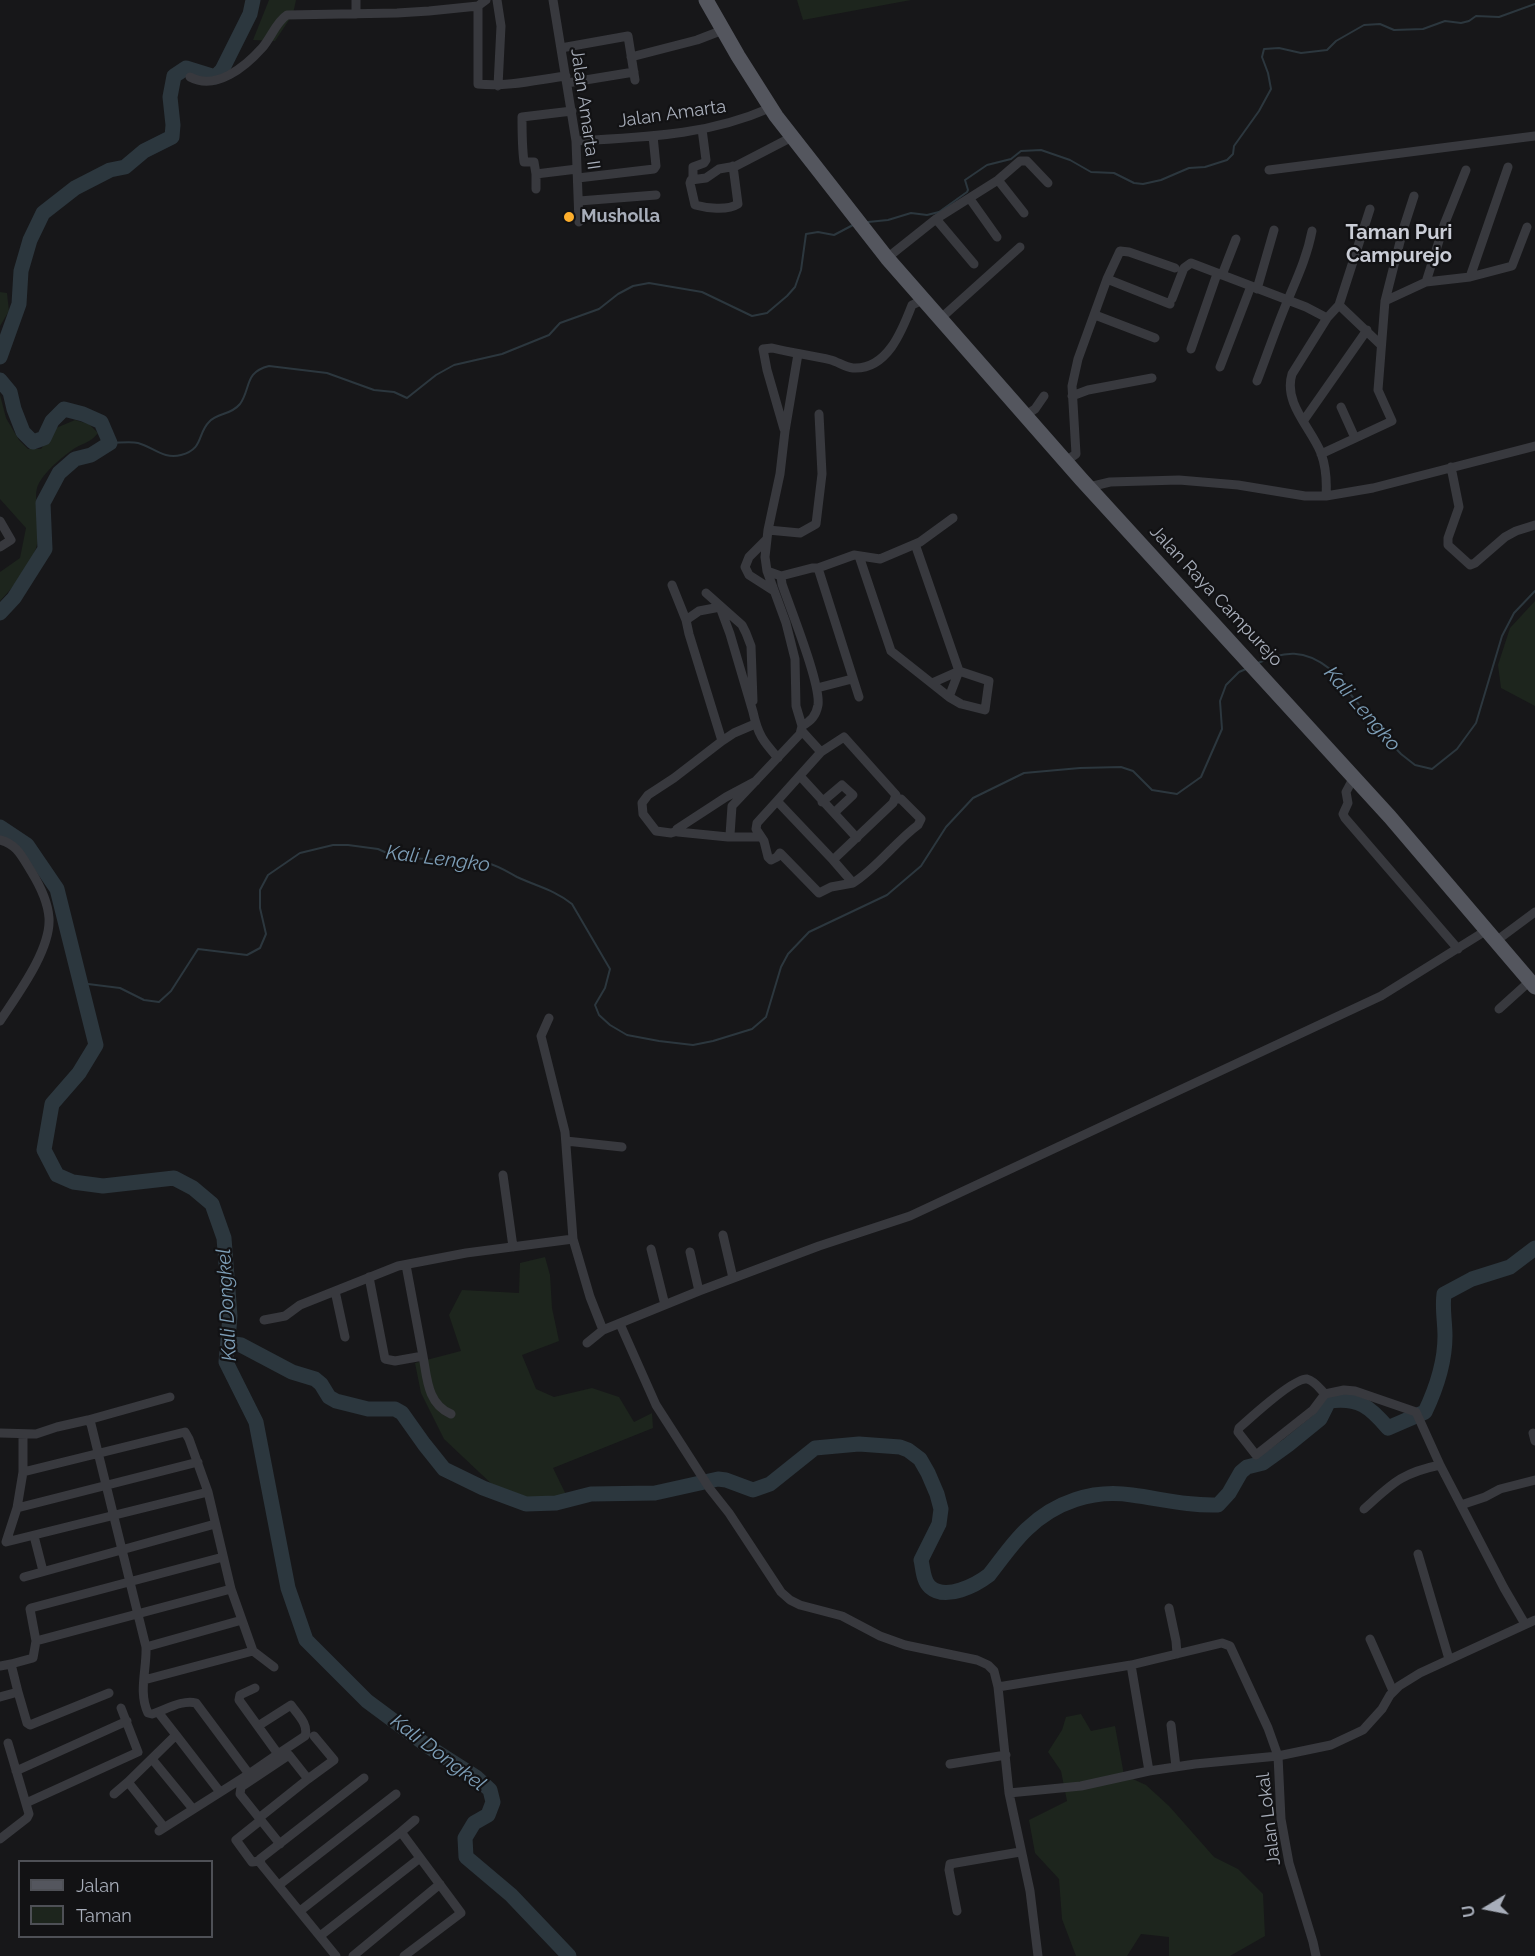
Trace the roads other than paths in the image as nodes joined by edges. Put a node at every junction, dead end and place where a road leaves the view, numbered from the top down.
1 (356, 0) edge
2 (429, 0) edge
3 (497, 0) edge
4 (553, 0) edge
5 (706, 0) edge
6 (476, 3) edge
7 (429, 11) junction
8 (356, 14) junction
9 (723, 30) junction
10 (561, 48) junction
11 (631, 57) junction
12 (190, 77) dead end
13 (567, 79) junction
14 (498, 86) junction
15 (770, 108) junction
16 (572, 111) junction
17 (702, 129) junction
18 (653, 136) junction
19 (1535, 136) edge
20 (792, 137) junction
21 (576, 141) junction
22 (732, 166) junction
23 (1508, 167) dead end
24 (1269, 170) dead end
25 (1466, 170) dead end
26 (578, 173) junction
27 (536, 174) junction
28 (693, 179) junction
29 (998, 180) junction
30 (1048, 183) dead end
31 (537, 189) dead end
32 (656, 195) dead end
33 (1414, 196) dead end
34 (970, 199) junction
35 (579, 201) junction
36 (1370, 209) dead end
37 (1024, 213) dead end
38 (936, 219) junction
39 (579, 222) dead end
40 (1527, 227) dead end
41 (1274, 230) dead end
42 (1312, 231) dead end
43 (997, 237) dead end
44 (1236, 239) dead end
45 (1020, 247) dead end
46 (887, 258) junction
47 (974, 264) dead end
48 (1175, 268) dead end
49 (1220, 275) junction
50 (1470, 277) junction
51 (1107, 279) junction
52 (1426, 282) junction
53 (1254, 287) junction
54 (923, 300) junction
55 (1287, 300) junction
56 (1385, 301) junction
57 (1339, 305) junction
58 (1095, 315) junction
59 (1327, 318) junction
60 (940, 319) junction
61 (1367, 330) junction
62 (1155, 338) dead end
63 (1381, 345) junction
64 (1191, 350) dead end
65 (798, 354) junction
66 (1220, 367) dead end
67 (1152, 378) dead end
68 (1257, 381) dead end
69 (1044, 396) dead end
70 (1072, 396) junction
71 (1341, 407) dead end
72 (819, 414) dead end
73 (1026, 415) junction
74 (1304, 420) junction
75 (785, 431) junction
76 (1355, 438) junction
77 (1535, 446) edge
78 (1321, 454) junction
79 (1066, 461) junction
80 (1451, 467) junction
81 (1089, 487) junction
82 (1326, 496) junction
83 (952, 519) dead end
84 (0, 521) edge
85 (1535, 525) edge
86 (767, 535) junction
87 (915, 544) junction
88 (0, 547) edge
89 (860, 556) junction
90 (818, 568) junction
91 (767, 571) junction
92 (781, 576) junction
93 (672, 585) dead end
94 (774, 591) junction
95 (706, 593) dead end
96 (720, 607) junction
97 (686, 620) junction
98 (791, 623) junction
99 (959, 671) junction
100 (852, 679) junction
101 (932, 683) junction
102 (817, 688) junction
103 (858, 697) dead end
104 (949, 697) junction
105 (752, 710) junction
106 (755, 724) junction
107 (802, 728) junction
108 (722, 741) junction
109 (821, 752) junction
110 (778, 758) junction
111 (800, 776) junction
112 (1354, 777) junction
113 (756, 781) junction
114 (896, 799) junction
115 (777, 801) junction
116 (822, 802) junction
117 (716, 804) junction
118 (732, 806) junction
119 (834, 813) junction
120 (678, 831) junction
121 (728, 837) junction
122 (857, 838) junction
123 (762, 839) junction
124 (0, 840) edge
125 (833, 860) junction
126 (853, 883) junction
127 (1535, 912) edge
128 (1491, 936) junction
129 (1458, 948) junction
130 (1532, 984) edge
131 (1498, 1009) dead end
132 (549, 1018) dead end
133 (0, 1021) edge
134 (566, 1141) junction
135 (622, 1147) dead end
136 (503, 1175) dead end
137 (723, 1235) dead end
138 (573, 1239) junction
139 (513, 1247) junction
140 (651, 1248) dead end
141 (690, 1252) dead end
142 (406, 1265) junction
143 (369, 1277) junction
144 (733, 1278) junction
145 (335, 1291) junction
146 (699, 1291) junction
147 (665, 1305) junction
148 (264, 1320) dead end
149 (620, 1324) junction
150 (603, 1330) junction
151 (345, 1337) dead end
152 (587, 1343) dead end
153 (423, 1356) junction
154 (1325, 1395) junction
155 (170, 1397) dead end
156 (451, 1414) dead end
157 (88, 1420) junction
158 (0, 1433) edge
159 (23, 1435) junction
160 (98, 1453) junction
161 (198, 1462) junction
162 (1440, 1465) junction
163 (23, 1472) junction
164 (1535, 1480) edge
165 (105, 1485) junction
166 (208, 1492) junction
167 (1461, 1505) junction
168 (17, 1508) junction
169 (1364, 1509) dead end
170 (113, 1517) junction
171 (215, 1524) junction
172 (34, 1536) junction
173 (3, 1546) edge
174 (122, 1550) junction
175 (1418, 1554) dead end
176 (223, 1557) junction
177 (43, 1572) junction
178 (24, 1577) dead end
179 (130, 1582) junction
180 (231, 1589) junction
181 (1169, 1608) dead end
182 (138, 1614) junction
183 (242, 1620) junction
184 (1535, 1620) edge
185 (1525, 1624) junction
186 (1370, 1639) dead end
187 (36, 1641) junction
188 (146, 1647) junction
189 (253, 1651) junction
190 (1177, 1654) junction
191 (1449, 1659) junction
192 (11, 1664) junction
193 (1131, 1665) junction
194 (0, 1666) edge
195 (274, 1667) dead end
196 (144, 1680) junction
197 (998, 1687) junction
198 (255, 1688) dead end
199 (1393, 1691) junction
200 (18, 1692) junction
201 (109, 1693) dead end
202 (0, 1697) edge
203 (121, 1708) dead end
204 (158, 1712) junction
205 (127, 1721) junction
206 (1171, 1725) dead end
207 (258, 1726) junction
208 (176, 1736) junction
209 (314, 1736) dead end
210 (8, 1743) dead end
211 (278, 1754) junction
212 (1006, 1755) junction
213 (1278, 1756) junction
214 (152, 1759) junction
215 (950, 1764) dead end
216 (1176, 1767) junction
217 (16, 1771) junction
218 (1149, 1771) junction
219 (249, 1774) junction
220 (364, 1778) dead end
221 (308, 1779) junction
222 (128, 1782) junction
223 (220, 1792) junction
224 (1009, 1793) junction
225 (114, 1794) dead end
226 (396, 1794) dead end
227 (26, 1803) junction
228 (193, 1809) junction
229 (260, 1819) junction
230 (415, 1820) dead end
231 (401, 1832) junction
232 (0, 1839) edge
233 (280, 1844) junction
234 (1020, 1852) junction
235 (420, 1858) junction
236 (260, 1861) junction
237 (440, 1884) junction
238 (279, 1885) junction
239 (300, 1911) junction
240 (957, 1911) dead end
241 (320, 1936) junction
242 (336, 1956) edge
243 (353, 1956) edge
244 (404, 1956) edge
245 (1038, 1956) edge
246 (1316, 1956) edge

1 - 8 street
2 - 7 street
3 - 14 street
4 - 10 street, Jalan Amarta II
5 - 9 main road, Jalan Raya Campurejo
6 - 7 street
6 - 14 street
7 - 8 street
8 - 12 street
9 - 11 street
9 - 15 main road, Jalan Raya Campurejo
10 - 11 street
10 - 13 street, Jalan Amarta II
11 - 13 street
13 - 14 street
13 - 16 street, Jalan Amarta II
15 - 17 street, Jalan Amarta
15 - 20 main road, Jalan Raya Campurejo
16 - 21 street, Jalan Amarta II
16 - 27 street
17 - 18 street, Jalan Amarta
17 - 28 street
18 - 21 street, Jalan Amarta
18 - 26 street
19 - 24 street
20 - 22 street
20 - 46 main road, Jalan Raya Campurejo
21 - 26 street, Jalan Amarta II
22 - 28 street
22 - 28 street
23 - 50 street
25 - 52 street
26 - 27 street
26 - 35 street, Jalan Amarta II
27 - 31 street
29 - 30 street
29 - 34 street
29 - 37 street
32 - 35 street
33 - 56 street
34 - 38 street
34 - 43 street
35 - 39 street, Jalan Amarta II
36 - 57 street
38 - 46 street
38 - 47 street
40 - 50 street
41 - 53 street
42 - 55 street
44 - 49 street
45 - 60 street
46 - 54 main road, Jalan Raya Campurejo
48 - 51 street
49 - 51 street
49 - 53 street
49 - 64 street
50 - 52 street
51 - 58 street
52 - 56 street
53 - 55 street
53 - 66 street
54 - 60 main road, Jalan Raya Campurejo
54 - 65 street
55 - 59 street
55 - 68 street
56 - 63 street
57 - 59 street
57 - 61 street
58 - 62 street
58 - 70 street
59 - 74 street
60 - 73 main road, Jalan Raya Campurejo
61 - 63 street
61 - 74 street
63 - 76 street
65 - 75 street
65 - 75 street
67 - 70 street
69 - 73 street
70 - 79 street
71 - 76 street
72 - 86 street
73 - 79 main road, Jalan Raya Campurejo
74 - 78 street
75 - 86 street
76 - 78 street
77 - 80 street
78 - 82 street
79 - 81 main road, Jalan Raya Campurejo
80 - 82 street
80 - 85 street
81 - 82 street
81 - 112 main road, Jalan Raya Campurejo
83 - 87 street
84 - 88 street
86 - 91 street
86 - 94 street
87 - 89 street
87 - 99 street
89 - 90 street
89 - 101 street
90 - 92 street
90 - 100 street
91 - 92 street
91 - 94 street
92 - 98 street
93 - 97 street
94 - 98 street
95 - 96 street
96 - 97 street
96 - 105 street
96 - 105 street
97 - 108 street
98 - 102 street
98 - 107 street
99 - 101 street
99 - 104 street
99 - 104 street
100 - 102 street
100 - 103 street
101 - 104 street
102 - 107 street
105 - 106 street
106 - 108 street
106 - 110 street
107 - 109 street
107 - 110 street
108 - 120 street
109 - 111 street
109 - 114 street
110 - 113 street
111 - 115 street
111 - 116 street
112 - 128 main road, Jalan Raya Campurejo
112 - 129 street
113 - 117 street
113 - 118 street
114 - 122 street
114 - 126 street
115 - 123 street
115 - 125 street
116 - 119 street
116 - 119 street
117 - 118 street
117 - 120 street
118 - 121 street
119 - 122 street
120 - 121 street
121 - 123 street
122 - 125 street
123 - 126 street
124 - 133 street
125 - 126 street
127 - 128 street
128 - 129 street
128 - 130 main road, Jalan Raya Campurejo
129 - 144 street
130 - 131 street
132 - 134 street
134 - 135 street
134 - 138 street
136 - 139 street
137 - 144 street
138 - 139 street
138 - 150 street
139 - 142 street
140 - 147 street
141 - 146 street
142 - 143 street
142 - 153 street
143 - 145 street
143 - 153 street
144 - 146 street
145 - 148 street
145 - 151 street
146 - 147 street
147 - 149 street
149 - 150 street
149 - 197 street
150 - 152 street
153 - 156 street
154 - 154 street
154 - 162 street
155 - 157 street
157 - 159 street
157 - 160 street
158 - 159 street
159 - 163 street
160 - 161 street
160 - 163 street
160 - 165 street
161 - 165 street
161 - 166 street
162 - 167 street
162 - 169 street
163 - 168 street
164 - 167 street
165 - 168 street
165 - 170 street
166 - 170 street
166 - 171 street
167 - 185 street
168 - 173 street
170 - 172 street
170 - 174 street
171 - 174 street
171 - 176 street
172 - 173 street
172 - 177 street
174 - 177 street
174 - 179 street
175 - 191 street
176 - 179 street
176 - 180 street
177 - 178 street
179 - 182 street
179 - 187 street
180 - 182 street
180 - 183 street
181 - 190 street
182 - 187 street
182 - 188 street
183 - 188 street
183 - 189 street
184 - 185 street, Jalan Lokal
185 - 191 street, Jalan Lokal
186 - 199 street
187 - 192 street
188 - 196 street
189 - 195 street
189 - 196 street
190 - 193 street
190 - 213 street
191 - 199 street, Jalan Lokal
192 - 194 street
192 - 200 street
193 - 197 street
193 - 218 street
196 - 204 street
197 - 212 street
198 - 207 street
199 - 213 street, Jalan Lokal
200 - 201 street
200 - 202 street
203 - 205 street
204 - 208 street
204 - 219 street
205 - 217 street
205 - 227 street
206 - 216 street
207 - 211 street
207 - 211 street
208 - 214 street
208 - 223 street
209 - 221 street
210 - 217 street
211 - 219 street
212 - 215 street
212 - 224 street
213 - 216 street
213 - 246 street, Jalan Lokal
214 - 222 street
214 - 228 street
216 - 218 street
217 - 227 street
218 - 224 street
219 - 223 street
220 - 233 street
221 - 229 street
221 - 229 street
222 - 225 street
222 - 228 street
223 - 228 street
224 - 234 street
226 - 238 street
227 - 232 street
229 - 233 street
229 - 236 street
230 - 231 street
231 - 235 street
231 - 239 street
233 - 236 street
234 - 240 street
234 - 245 street
235 - 237 street
235 - 241 street
236 - 238 street
237 - 243 street
237 - 244 street
238 - 239 street
239 - 241 street
241 - 242 street

